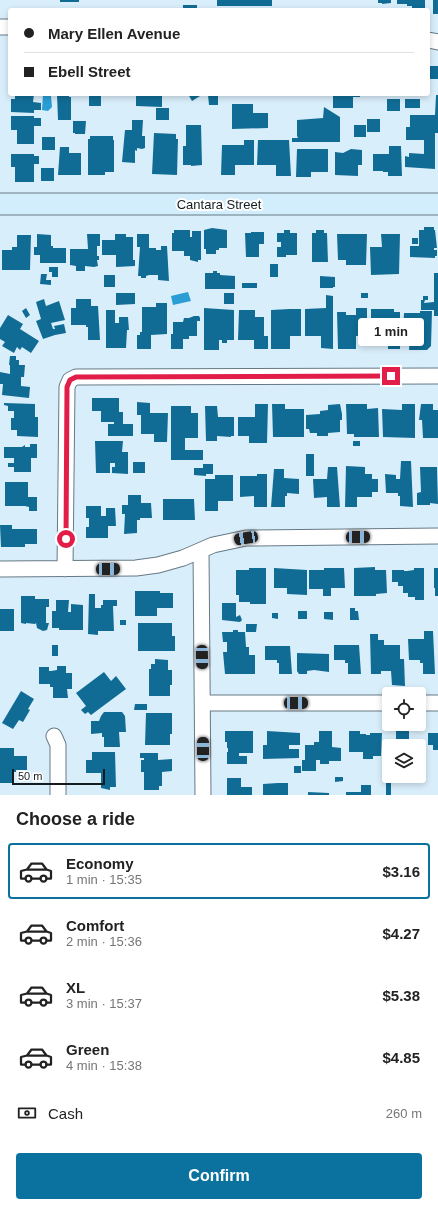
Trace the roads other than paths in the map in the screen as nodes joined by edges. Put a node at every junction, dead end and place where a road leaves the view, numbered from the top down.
1 (0, 204) edge
2 (438, 204) edge
3 (438, 376) edge
4 (438, 536) edge
5 (201, 551) junction
6 (0, 569) edge
7 (65, 569) junction
8 (203, 702) junction
9 (382, 703) edge
10 (426, 703) edge
11 (438, 703) edge
12 (54, 736) dead end
13 (58, 795) edge
14 (203, 795) edge

1 - 2 street, Cantara Street
3 - 7 street
4 - 5 street
5 - 7 street
5 - 8 street
6 - 7 street
8 - 9 street
8 - 14 street
10 - 11 street
12 - 13 street

